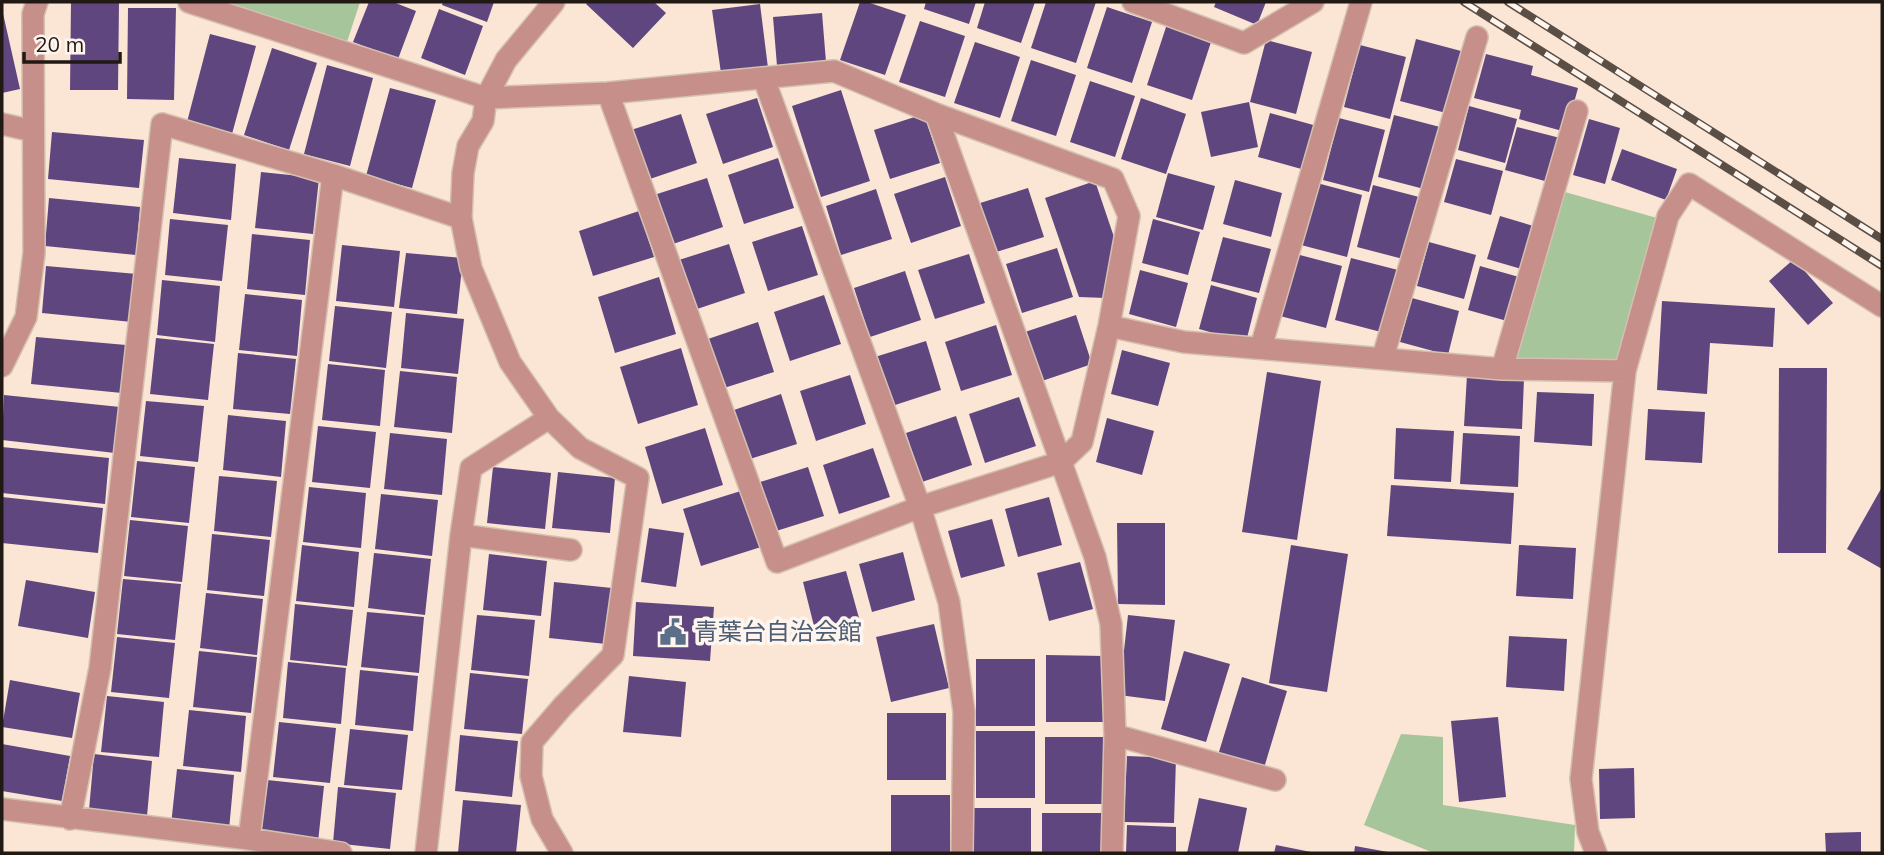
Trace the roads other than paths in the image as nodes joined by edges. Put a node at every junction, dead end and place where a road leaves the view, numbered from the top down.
1 (37, 2) edge
2 (189, 2) edge
3 (554, 2) edge
4 (1133, 2) edge
5 (1312, 2) edge
6 (1361, 2) edge
7 (1477, 37) dead end
8 (764, 79) junction
9 (608, 93) junction
10 (486, 98) junction
11 (1577, 111) dead end
12 (936, 114) junction
13 (2, 124) edge
14 (33, 131) junction
15 (333, 175) junction
16 (461, 218) junction
17 (1882, 306) edge
18 (1109, 326) junction
19 (1261, 347) junction
20 (1383, 357) junction
21 (2, 366) edge
22 (1502, 369) junction
23 (1625, 371) junction
24 (549, 418) junction
25 (1061, 462) junction
26 (919, 507) junction
27 (461, 535) junction
28 (571, 550) dead end
29 (1115, 735) junction
30 (1275, 780) dead end
31 (2, 809) edge
32 (70, 819) junction
33 (249, 839) junction
34 (341, 853) edge
35 (426, 853) edge
36 (562, 853) edge
37 (962, 853) edge
38 (1112, 853) edge
39 (1596, 853) edge

1 - 14 street
2 - 10 street
3 - 10 street
4 - 5 street
6 - 19 street
7 - 20 street
8 - 9 street
8 - 12 street
8 - 26 street
9 - 10 street
9 - 26 street
10 - 16 street
11 - 22 street
12 - 18 street
12 - 25 street
13 - 14 street
14 - 21 street
15 - 16 street
15 - 32 street
15 - 33 street
16 - 24 street
17 - 23 street
18 - 19 street
18 - 25 street
19 - 20 street
20 - 22 street
22 - 23 street
23 - 39 street
24 - 27 street
24 - 36 street
25 - 26 street
25 - 29 street
26 - 37 street
27 - 28 street
27 - 35 street
29 - 30 street
29 - 38 street
31 - 32 street
32 - 33 street
33 - 34 street

